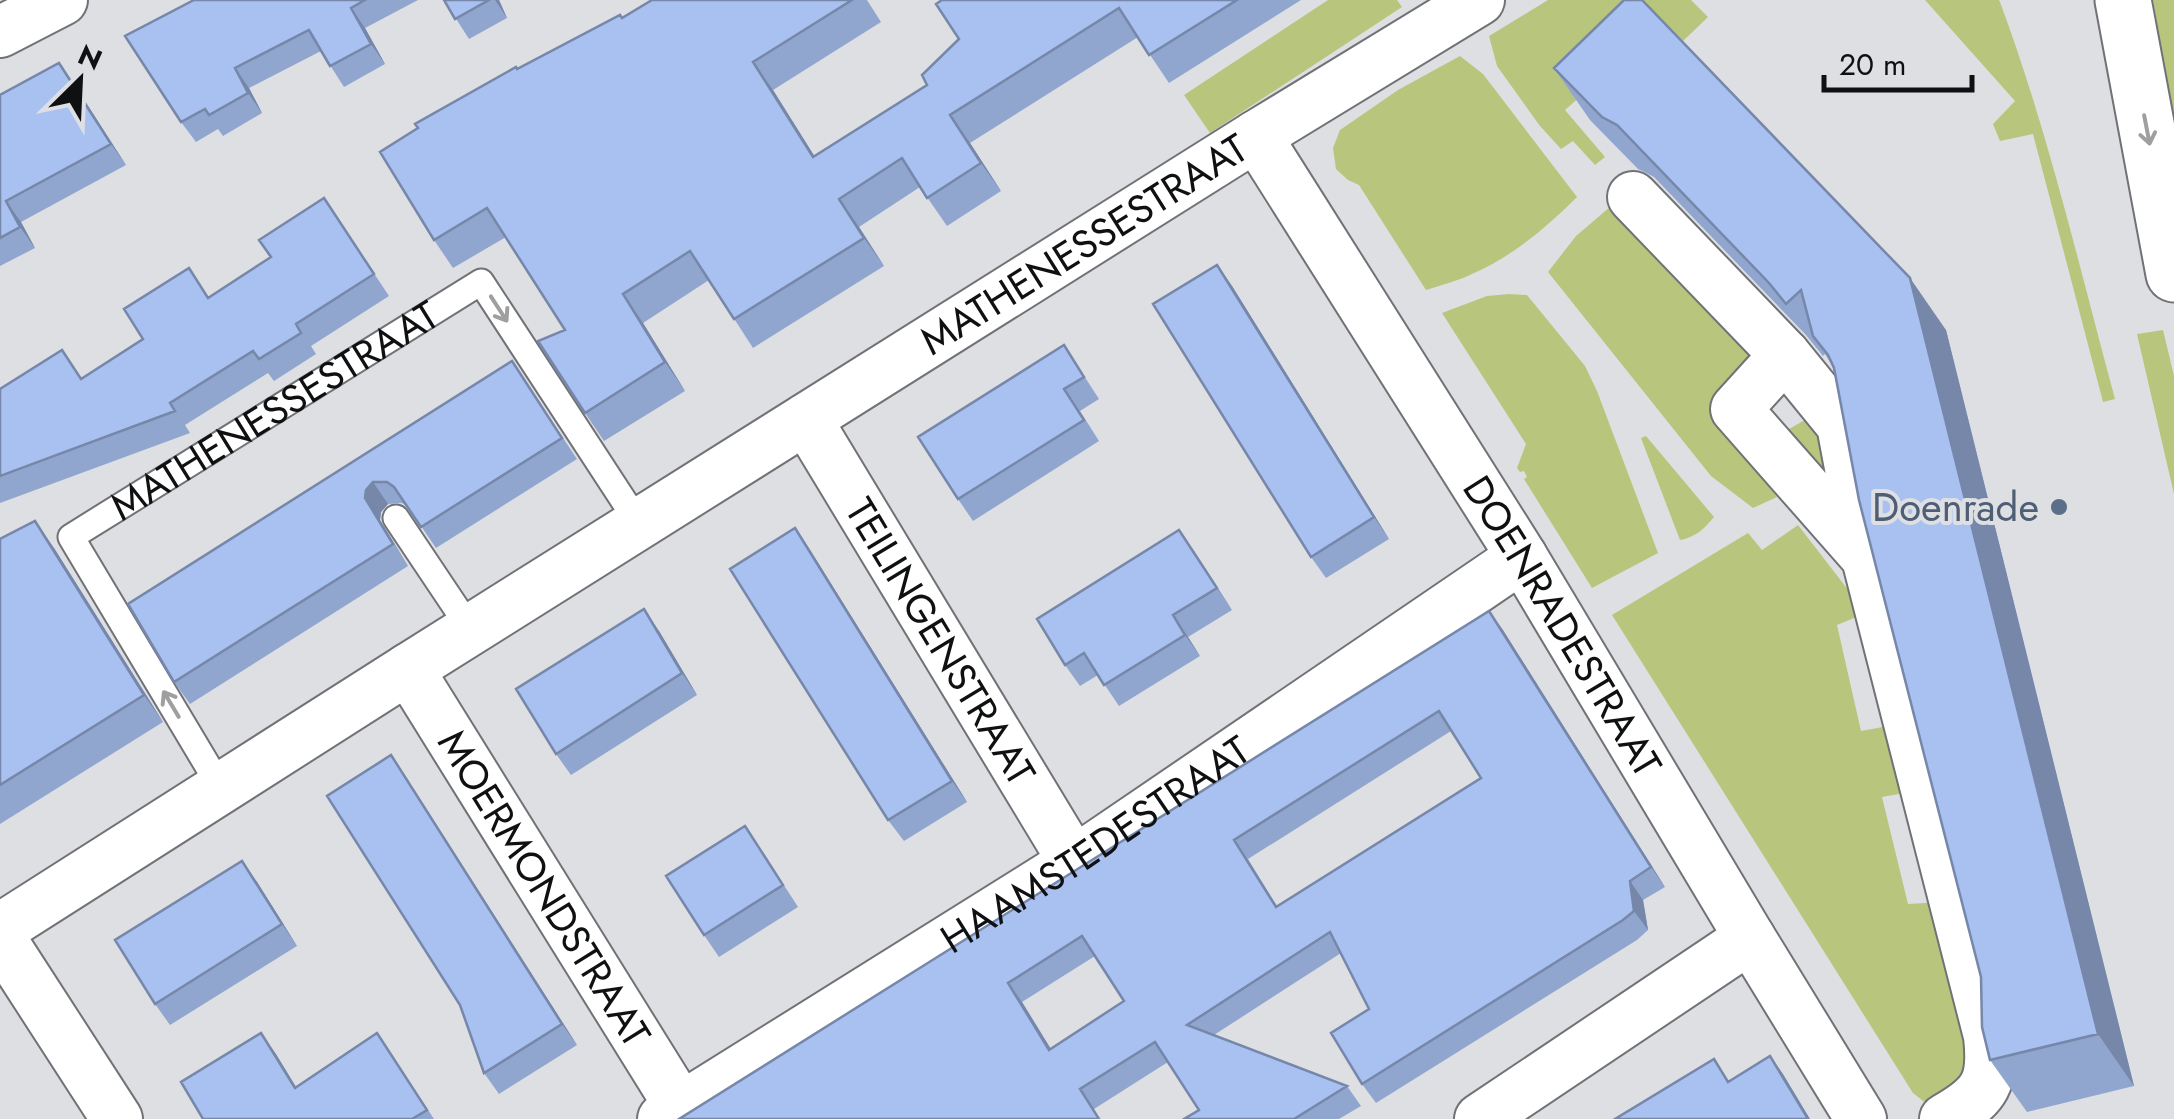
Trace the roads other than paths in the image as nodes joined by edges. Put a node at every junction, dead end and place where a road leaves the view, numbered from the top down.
1 (62, 0) edge
2 (1479, 0) edge
3 (2123, 0) edge
4 (0, 32) edge
5 (1256, 136) junction
6 (1634, 196) edge
7 (2174, 274) edge
8 (1785, 355) junction
9 (806, 419) junction
10 (396, 518) edge
11 (639, 524) junction
12 (1522, 557) junction
13 (1866, 558) junction
14 (471, 630) junction
15 (408, 669) junction
16 (221, 788) junction
17 (1074, 862) junction
18 (0, 929) edge
19 (0, 938) edge
20 (1750, 938) junction
21 (672, 1113) edge
22 (117, 1119) edge
23 (1480, 1119) edge
24 (1862, 1119) edge
25 (1945, 1119) edge

1 - 4 street
2 - 5 street, MATHENESSESTRAAT
3 -> 7 street
5 - 9 street, MATHENESSESTRAAT
5 - 12 street, DOENRADESTRAAT
6 - 8 street
8 - 13 street
8 - 13 street
9 - 11 street, MATHENESSESTRAAT
9 - 17 street, TEILINGENSTRAAT
10 - 14 lane
11 - 14 street, MATHENESSESTRAAT
16 -> 11 lane, MATHENESSESTRAAT
12 - 17 street, HAAMSTEDESTRAAT
12 - 20 street, DOENRADESTRAAT
13 - 25 street
14 - 15 street, MATHENESSESTRAAT
15 - 16 street, MATHENESSESTRAAT
15 - 21 street, MOERMONDSTRAAT
16 - 18 street, MATHENESSESTRAAT
17 - 21 street, HAAMSTEDESTRAAT
19 - 22 street
20 - 23 street
20 - 24 street, DOENRADESTRAAT

